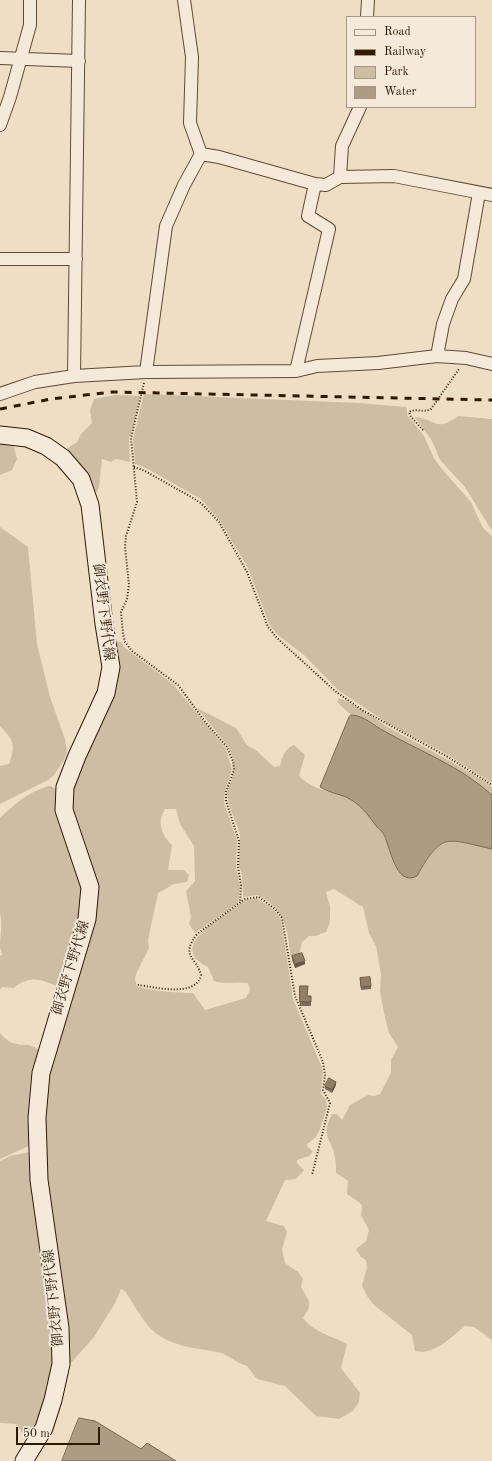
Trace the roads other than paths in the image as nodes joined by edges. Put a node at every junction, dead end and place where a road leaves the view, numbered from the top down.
1 (30, 0) edge
2 (79, 0) edge
3 (184, 0) edge
4 (368, 0) edge
5 (367, 16) edge
6 (0, 58) edge
7 (20, 58) junction
8 (79, 61) junction
9 (360, 108) edge
10 (0, 125) edge
11 (201, 154) junction
12 (340, 177) junction
13 (315, 184) junction
14 (479, 193) junction
15 (492, 195) edge
16 (0, 259) edge
17 (76, 259) junction
18 (437, 356) junction
19 (492, 364) edge
20 (296, 371) junction
21 (146, 372) junction
22 (74, 376) junction
23 (0, 394) edge
24 (0, 435) edge
25 (24, 1461) edge

1 - 7 street
2 - 8 street
3 - 11 street
4 - 5 street
6 - 7 street
7 - 8 street
7 - 10 street
8 - 17 street
9 - 12 street
11 - 13 street
11 - 21 street
12 - 13 street
12 - 14 street
13 - 20 street
14 - 15 street
14 - 18 street
16 - 17 street
17 - 22 street
18 - 19 street
18 - 20 street
20 - 21 street
21 - 22 street
22 - 23 street
24 - 25 main road, 御衣野下野代線

